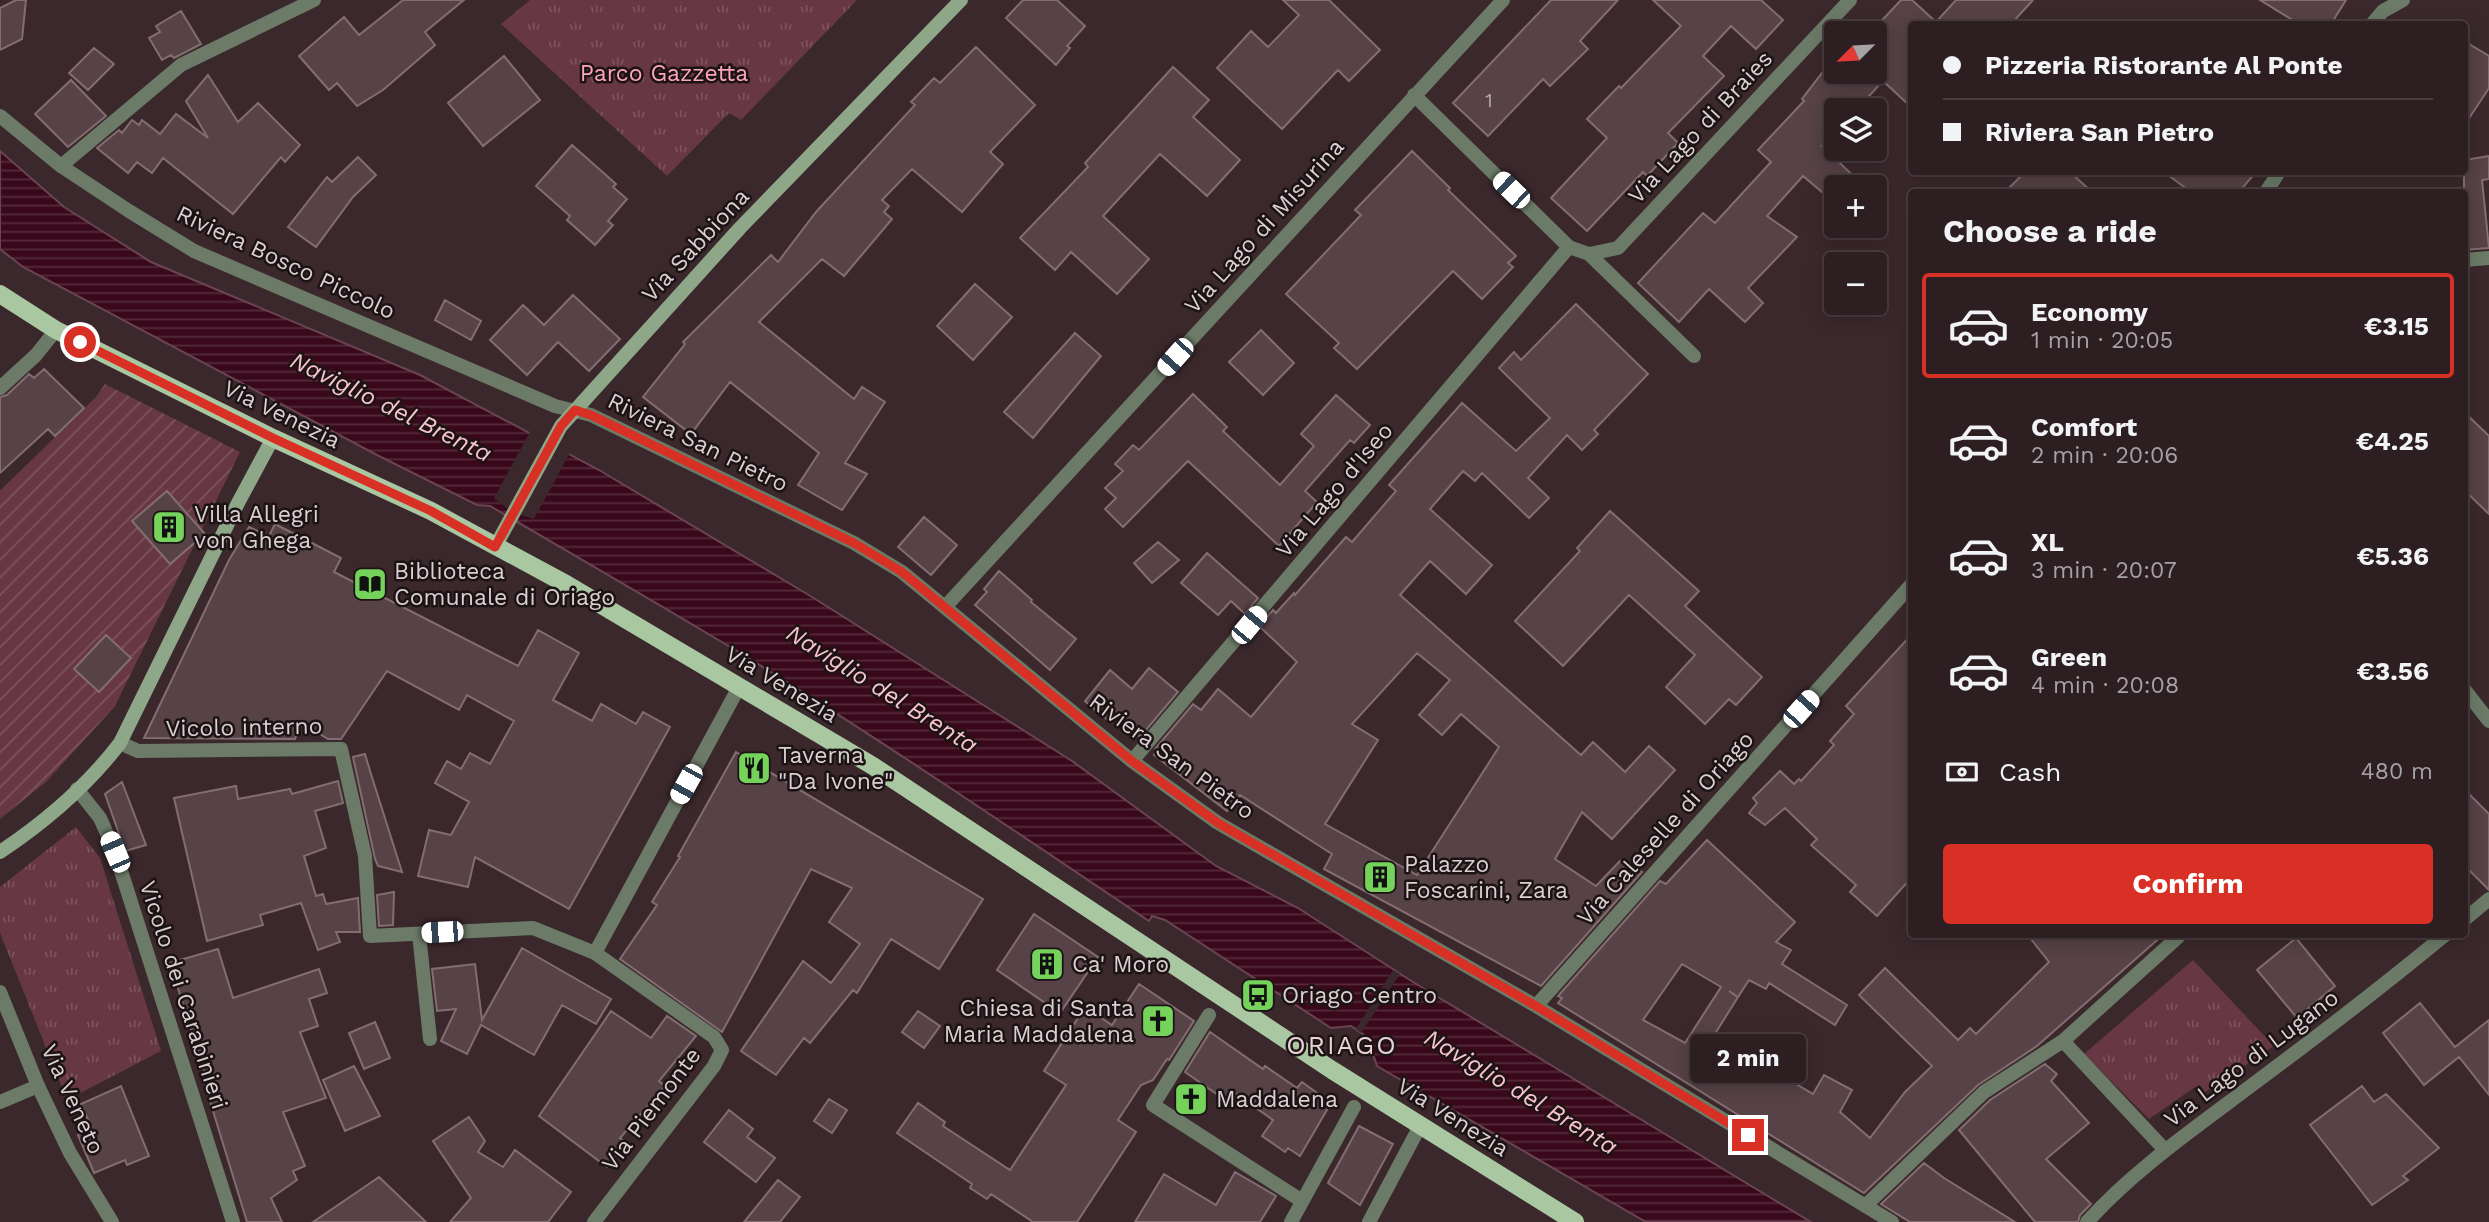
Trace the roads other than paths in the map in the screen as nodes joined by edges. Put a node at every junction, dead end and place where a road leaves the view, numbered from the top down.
1 (314, 0) edge
2 (961, 0) edge
3 (1503, 0) edge
4 (1850, 0) edge
5 (2403, 0) edge
6 (2375, 21) edge
7 (1414, 95) junction
8 (0, 116) edge
9 (61, 166) junction
10 (1569, 247) junction
11 (1589, 254) junction
12 (2489, 258) edge
13 (2468, 260) edge
14 (0, 294) edge
15 (56, 330) junction
16 (1694, 356) dead end
17 (0, 388) edge
18 (575, 410) junction
19 (273, 438) junction
20 (495, 547) junction
21 (1908, 588) edge
22 (946, 607) junction
23 (739, 687) junction
24 (2468, 694) edge
25 (2489, 721) edge
26 (120, 743) junction
27 (1132, 761) junction
28 (77, 789) junction
29 (0, 852) edge
30 (2489, 899) edge
31 (2468, 917) edge
32 (419, 934) junction
33 (2177, 938) edge
34 (2441, 938) edge
35 (595, 953) junction
36 (0, 992) edge
37 (1536, 1006) junction
38 (1209, 1015) dead end
39 (430, 1039) dead end
40 (2063, 1041) junction
41 (38, 1086) junction
42 (0, 1102) edge
43 (1354, 1107) dead end
44 (1420, 1126) junction
45 (2165, 1150) junction
46 (1865, 1206) junction
47 (1296, 1212) edge
48 (112, 1222) edge
49 (233, 1222) edge
50 (594, 1222) edge
51 (1368, 1222) edge
52 (1575, 1222) edge
53 (1892, 1222) edge
54 (2087, 1222) edge

1 - 9 street
2 - 18 street, Via Sabbiona
3 - 7 street, Via Lago di Misurina
4 - 11 street, Via Lago di Braies
5 - 6 street
7 - 10 street
7 - 22 street, Via Lago di Misurina
8 - 9 street, Riviera Bosco Piccolo
9 - 18 street, Riviera Bosco Piccolo
10 - 11 street
10 - 27 street, Via Lago d'Iseo
11 - 16 street
12 - 13 street
14 - 15 main road, Via Venezia
15 - 17 street
15 - 19 main road, Via Venezia
18 - 20 street, Via Sabbiona
18 - 22 street, Riviera San Pietro
19 - 20 main road, Via Venezia
19 - 26 street
20 - 23 main road, Via Venezia
21 - 37 street, Via Caleselle di Oriago
22 - 27 street, Riviera San Pietro
23 - 35 street
23 - 44 main road, Via Venezia
24 - 25 street
26 - 28 street
26 - 32 street, Vicolo interno
27 - 37 street, Riviera San Pietro
28 - 29 street
28 - 49 street, Vicolo dei Carabinieri
30 - 31 street
32 - 35 street, Vicolo interno
32 - 39 street
33 - 40 street
34 - 45 street, Via Lago di Lugano
35 - 50 street, Via Piemonte
36 - 41 street, Via Veneto
37 - 46 street, Riviera San Pietro
38 - 47 street
40 - 45 street
40 - 46 street
41 - 42 street
41 - 48 street, Via Veneto
43 - 47 street
44 - 51 street
44 - 52 main road, Via Venezia
45 - 54 street, Via Lago di Lugano
46 - 53 street, Riviera San Pietro

